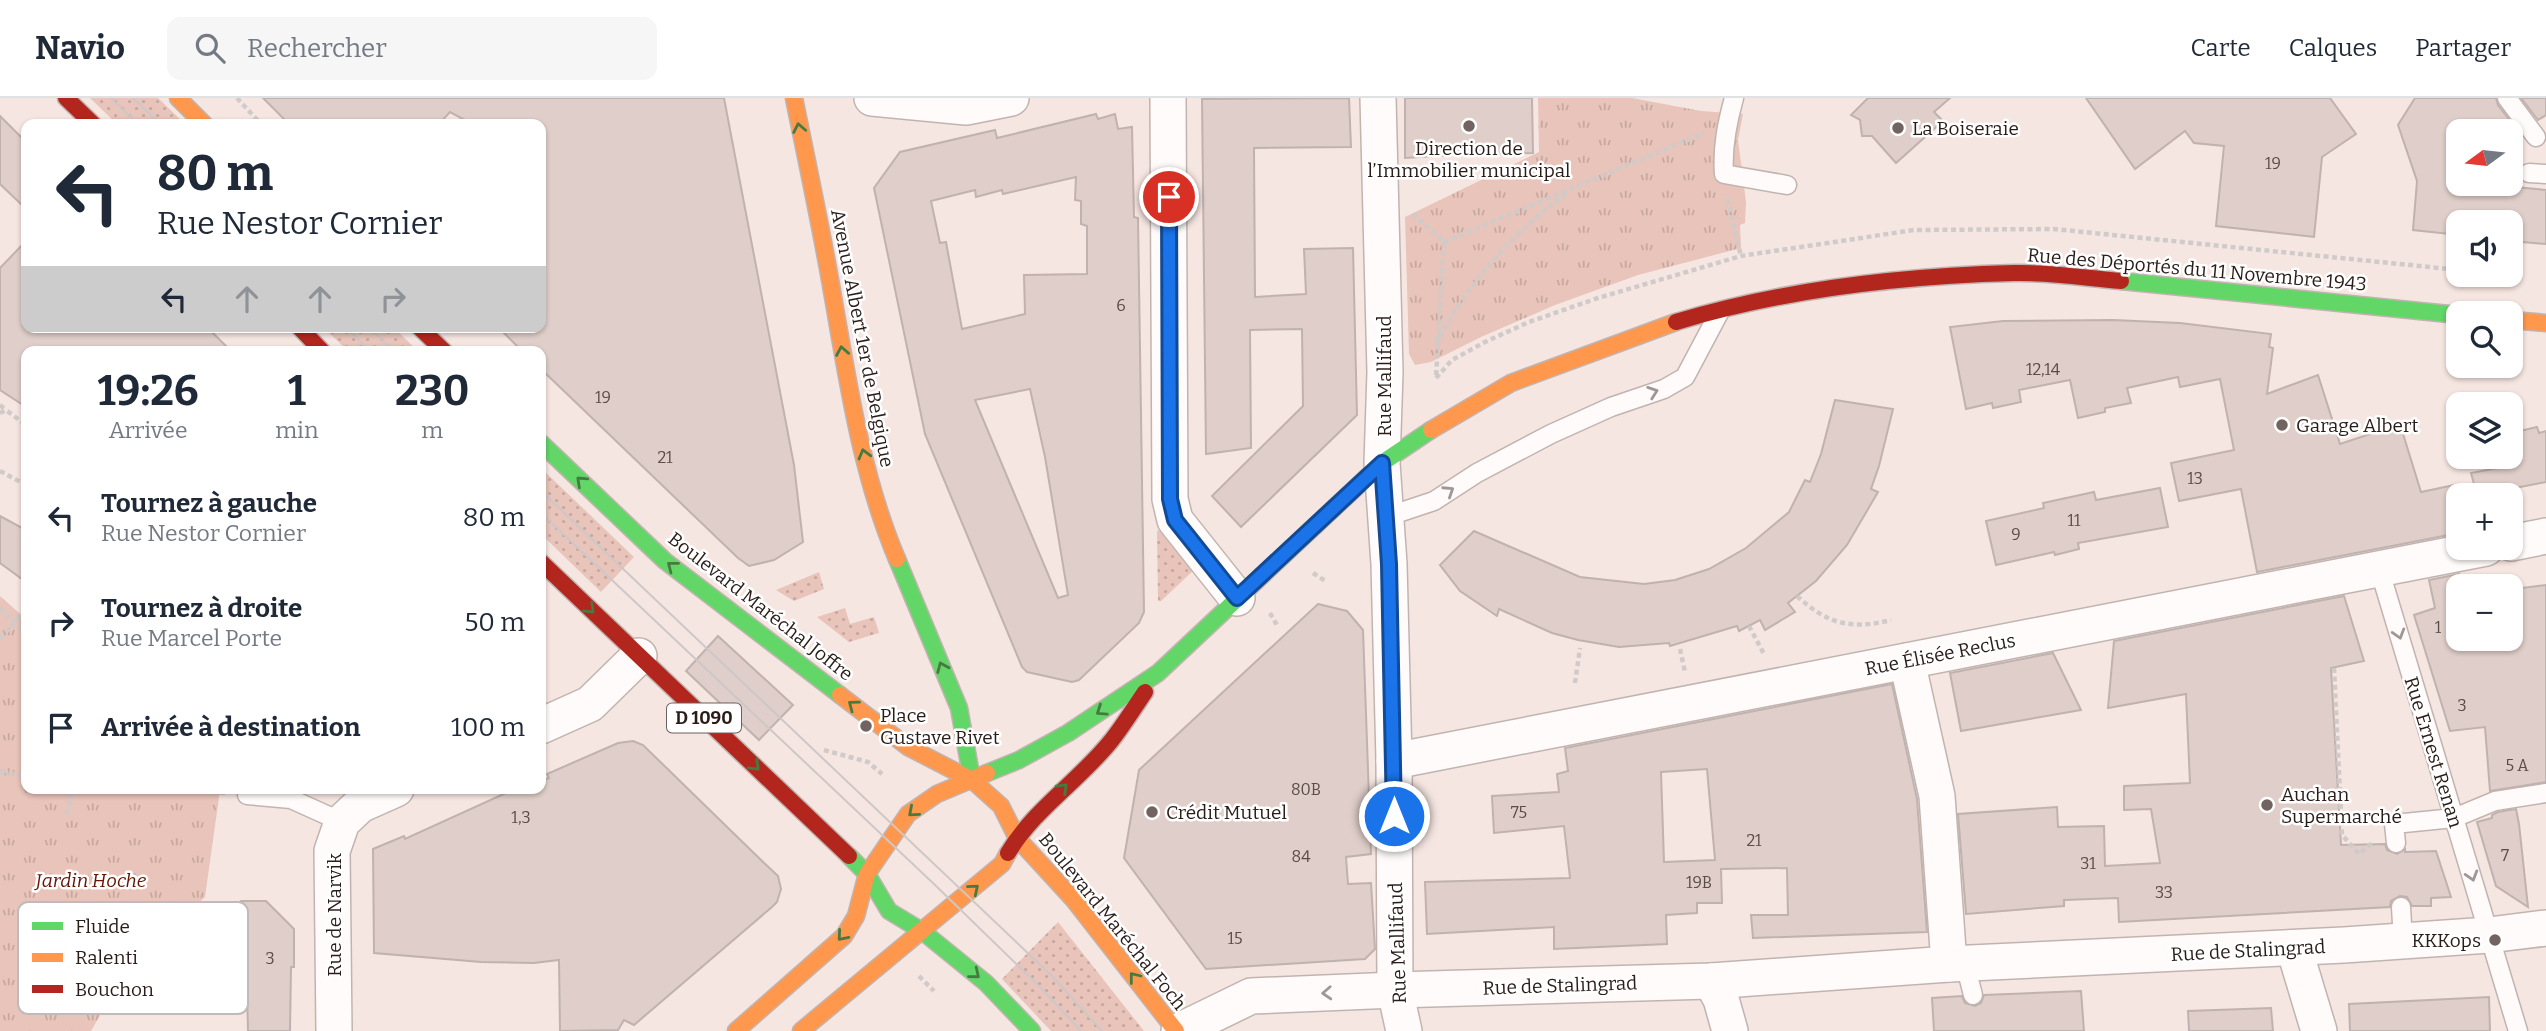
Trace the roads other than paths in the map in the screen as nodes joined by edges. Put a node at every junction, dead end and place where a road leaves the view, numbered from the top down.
1 (66, 98) edge
2 (178, 98) edge
3 (794, 98) edge
4 (872, 98) edge
5 (1012, 98) edge
6 (1168, 98) edge
7 (1378, 98) edge
8 (1734, 98) edge
9 (2507, 98) edge
10 (88, 119) edge
11 (199, 119) edge
12 (2536, 137) dead end
13 (1787, 185) dead end
14 (1722, 308) junction
15 (2446, 314) edge
16 (2523, 321) edge
17 (2546, 323) edge
18 (305, 333) edge
19 (425, 333) edge
20 (317, 346) edge
21 (438, 346) edge
22 (546, 448) edge
23 (1382, 463) junction
24 (1386, 517) junction
25 (2546, 536) edge
26 (2523, 541) edge
27 (2446, 555) edge
28 (546, 567) edge
29 (2379, 568) junction
30 (1253, 604) junction
31 (639, 656) junction
32 (1907, 661) junction
33 (1158, 673) junction
34 (546, 724) edge
35 (1394, 761) junction
36 (972, 780) junction
37 (2546, 793) edge
38 (385, 794) edge
39 (247, 795) road end
40 (2454, 818) junction
41 (342, 822) junction
42 (1017, 838) junction
43 (2396, 843) dead end
44 (867, 874) junction
45 (2546, 928) edge
46 (922, 931) junction
47 (2489, 935) junction
48 (2294, 948) junction
49 (1963, 975) junction
50 (1711, 981) junction
51 (1395, 990) junction
52 (334, 1031) edge
53 (736, 1031) edge
54 (801, 1031) edge
55 (1032, 1031) edge
56 (1178, 1031) edge
57 (1404, 1031) edge
58 (1730, 1031) edge
59 (2319, 1031) edge
60 (2518, 1031) edge

1 - 10 street
2 - 11 street
36 -> 3 street, Avenue Albert 1er de Belgique
4 - 5 street
6 - 30 street
7 - 23 street, Rue Mallifaud
8 - 13 lane
9 - 12 lane
14 - 15 street, Rue des Déportés du 11 Novembre 1943
14 - 23 street, Rue des Déportés du 11 Novembre 1943
24 -> 14 lane
16 - 17 street
18 - 20 street
19 - 21 street
36 -> 22 street, Boulevard Maréchal Joffre
23 - 24 street, Rue Mallifaud
23 - 30 street, Rue des Déportés du 11 Novembre 1943
24 - 35 street, Rue Mallifaud
25 - 26 street
27 - 29 street, Rue Élisée Reclus
28 -> 31 street, D 1090
29 - 32 street, Rue Élisée Reclus
29 -> 40 lane, Rue Ernest Renan
30 - 33 street, Rue des Déportés du 11 Novembre 1943
31 - 34 street
31 -> 44 street, D 1090
32 - 35 street, Rue Élisée Reclus
32 - 49 street
33 -> 36 street
42 -> 33 street
35 - 51 street, Rue Mallifaud
36 - 42 street
36 -> 44 street
37 - 40 lane
38 - 41 street
39 - 41 lane
40 - 43 lane
40 -> 47 lane, Rue Ernest Renan
41 - 52 street, Rue de Narvik
46 -> 42 street
56 -> 42 street, Boulevard Maréchal Foch
44 - 46 street, D 1090
44 -> 53 street
45 - 47 street, Rue de Stalingrad
46 - 54 street
46 -> 55 street, D 1090
47 - 48 street, Rue de Stalingrad
47 - 60 lane, Rue Ernest Renan
48 - 49 street, Rue de Stalingrad
48 - 59 street
49 - 50 street, Rue de Stalingrad
50 - 51 street, Rue de Stalingrad
50 - 58 street
51 -> 56 street, Rue de Stalingrad
51 - 57 street, Rue Mallifaud

